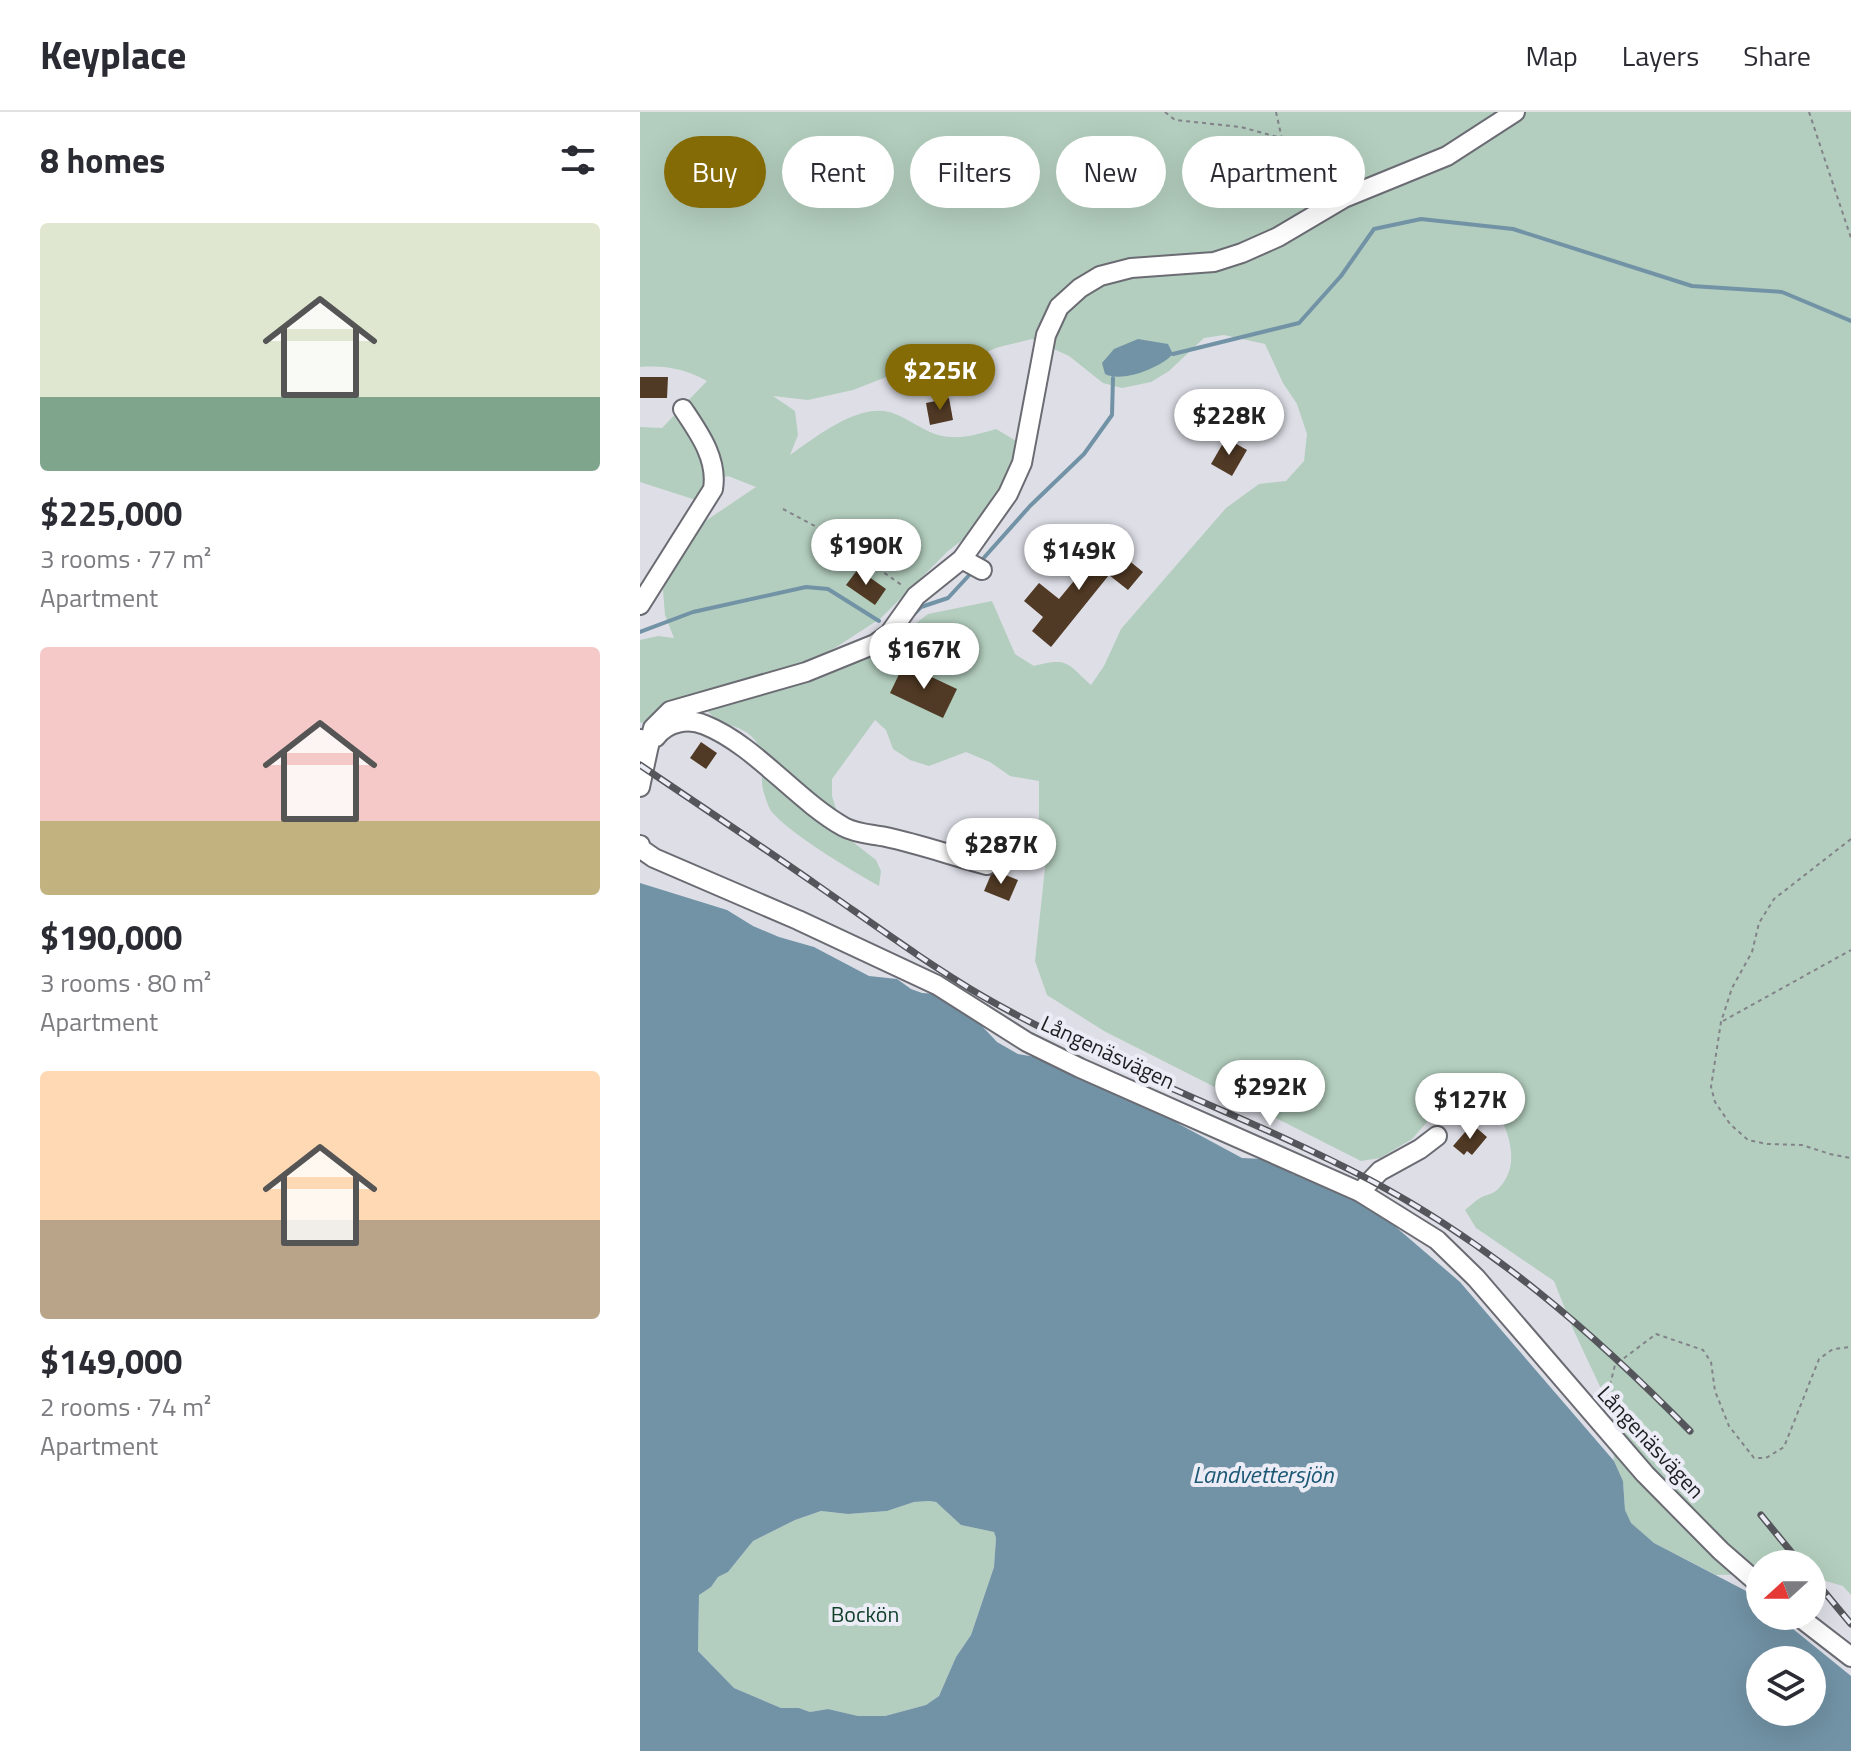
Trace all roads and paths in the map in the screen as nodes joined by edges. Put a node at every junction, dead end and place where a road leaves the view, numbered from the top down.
1 (1165, 112) edge
2 (1276, 112) edge
3 (1515, 112) edge
4 (1809, 112) edge
5 (1272, 136) edge
6 (1281, 136) edge
7 (1365, 184) edge
8 (1378, 186) junction
9 (1851, 238) edge
10 (683, 409) dead end
11 (783, 509) dead end
12 (916, 596) junction
13 (640, 605) edge
14 (644, 742) edge
15 (640, 787) edge
16 (1851, 839) edge
17 (640, 848) edge
18 (987, 865) dead end
19 (1851, 950) edge
20 (1721, 1022) junction
21 (1437, 1136) dead end
22 (1851, 1158) edge
23 (1360, 1192) junction
24 (1851, 1347) edge
25 (1586, 1408) junction
26 (1746, 1573) edge
27 (1816, 1630) edge
28 (1851, 1657) edge

1 - 5 path
2 - 6 path
3 - 8 street
4 - 9 path
7 - 8 path
8 - 12 street
10 - 13 street
11 - 12 path
12 - 14 street
14 - 15 street
14 - 18 street
16 - 20 path
17 - 23 street, Långenäsvägen
19 - 20 path
20 - 22 path
21 - 23 street
23 - 25 street, Långenäsvägen
24 - 25 path
25 - 26 street, Långenäsvägen
27 - 28 street

